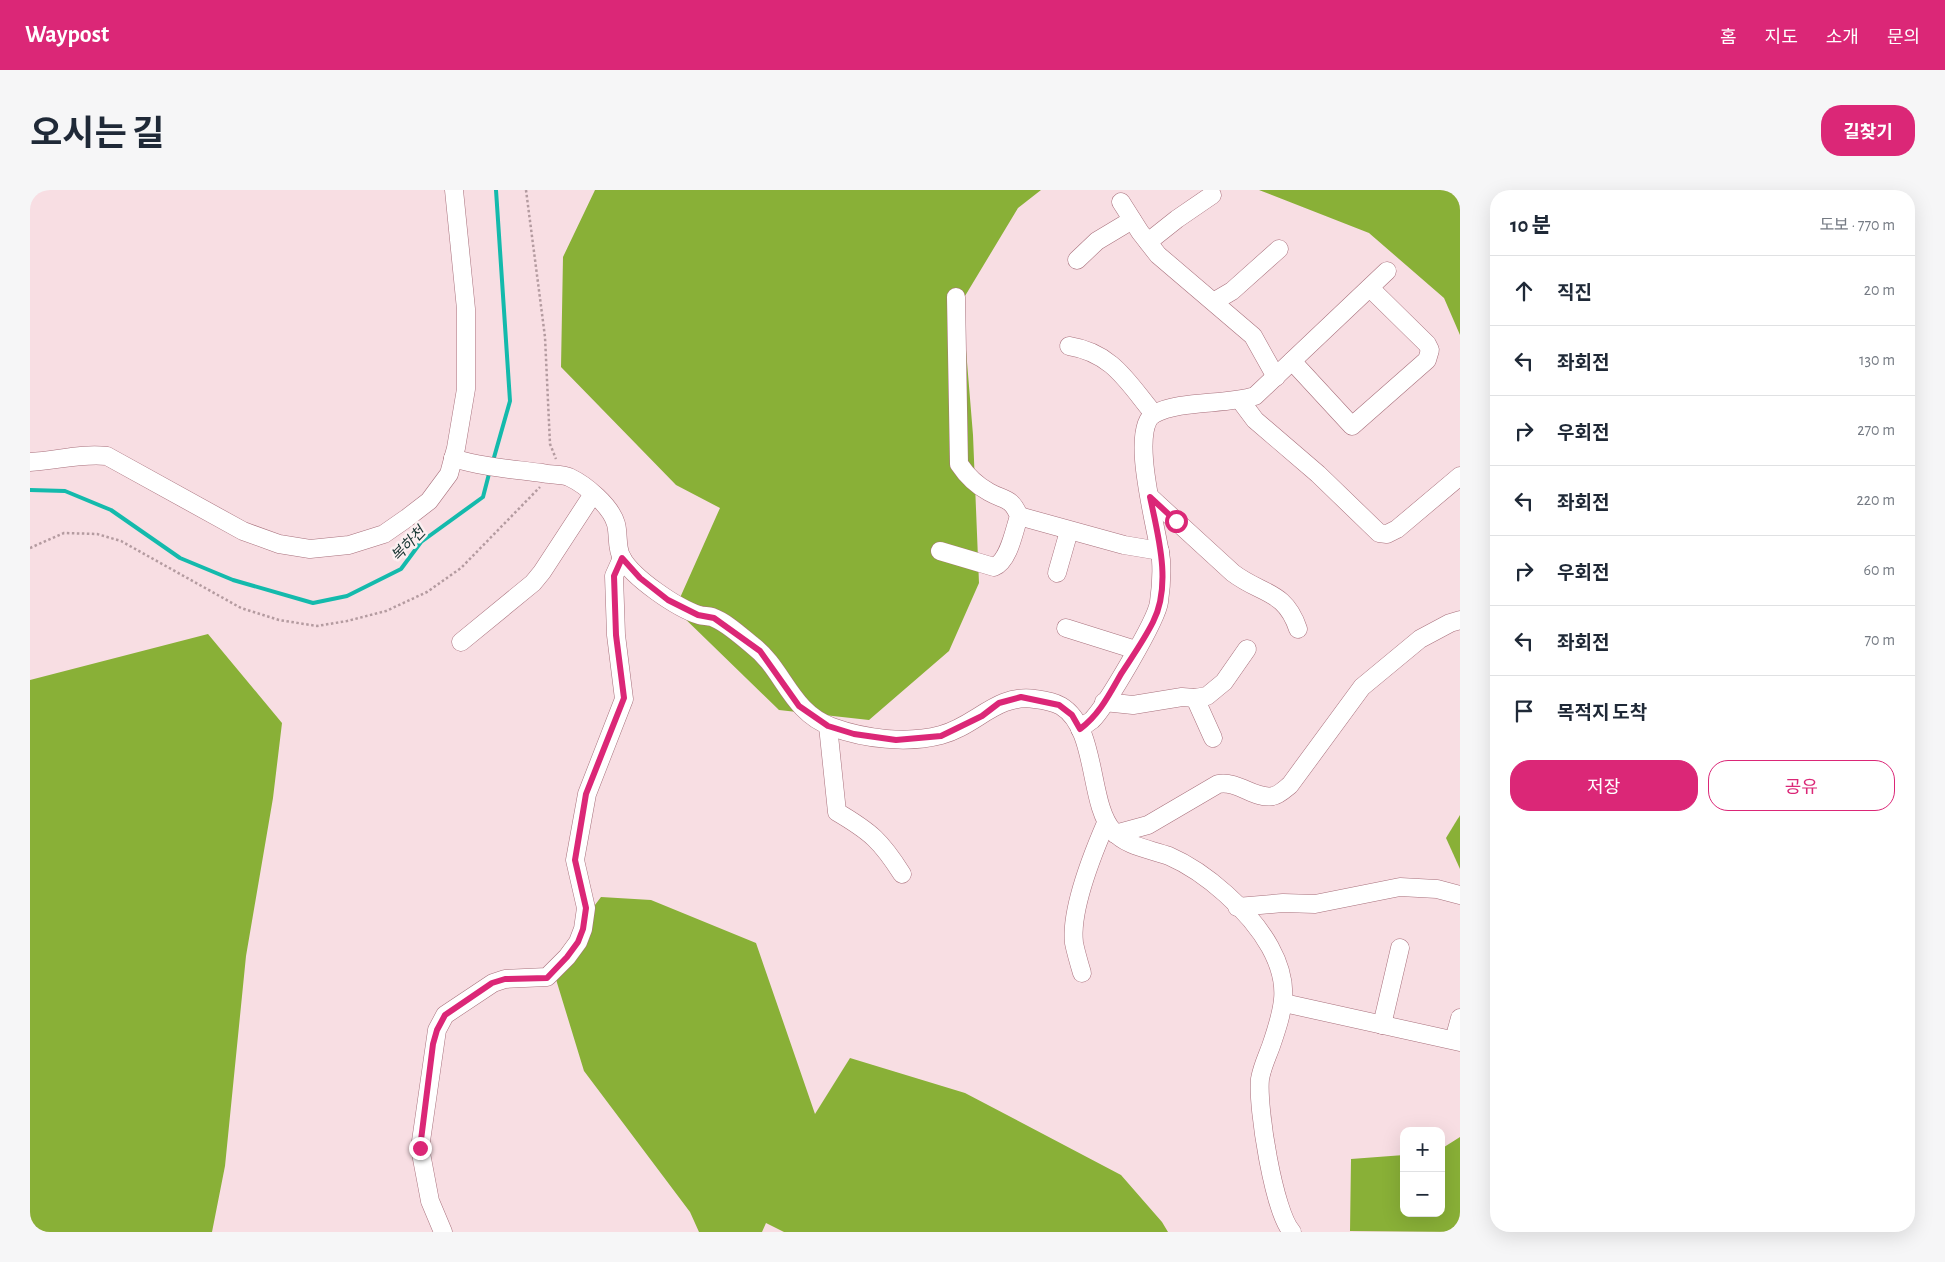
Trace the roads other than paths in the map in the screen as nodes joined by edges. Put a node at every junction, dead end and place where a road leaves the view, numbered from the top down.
1 (454, 190) edge
2 (1212, 195) dead end
3 (1121, 202) dead end
4 (1132, 220) junction
5 (1148, 242) junction
6 (1279, 249) dead end
7 (1077, 260) dead end
8 (1388, 271) dead end
9 (1370, 288) junction
10 (956, 298) dead end
11 (1215, 301) junction
12 (1069, 346) dead end
13 (1292, 361) junction
14 (1276, 377) junction
15 (1240, 400) junction
16 (1154, 414) junction
17 (460, 460) junction
18 (30, 462) edge
19 (1460, 476) edge
20 (593, 494) junction
21 (1150, 497) junction
22 (1019, 516) junction
23 (1070, 531) junction
24 (940, 550) dead end
25 (1160, 551) junction
26 (622, 558) junction
27 (1057, 573) dead end
28 (1460, 620) edge
29 (1066, 628) dead end
30 (1298, 629) dead end
31 (461, 642) dead end
32 (1247, 649) dead end
33 (1136, 650) junction
34 (1195, 698) junction
35 (1104, 702) junction
36 (828, 726) junction
37 (1080, 729) junction
38 (1213, 738) dead end
39 (1111, 828) junction
40 (902, 874) dead end
41 (1460, 895) edge
42 (1237, 907) junction
43 (1400, 948) dead end
44 (1082, 973) dead end
45 (1284, 1003) junction
46 (1460, 1018) edge
47 (1382, 1025) junction
48 (1457, 1041) edge
49 (442, 1232) edge
50 (1292, 1232) edge

1 - 17 street
2 - 5 street
3 - 4 street
4 - 5 street
4 - 7 street
5 - 11 street
6 - 11 street
8 - 9 street
9 - 13 street
9 - 13 street
10 - 22 street
11 - 14 street
12 - 16 street
13 - 14 street
14 - 15 street
15 - 16 street
15 - 19 street
16 - 21 street
17 - 18 street
17 - 20 street
20 - 26 street
20 - 31 street
21 - 25 street
21 - 30 street
22 - 23 street
22 - 24 street
23 - 25 street
23 - 27 street
25 - 33 street
26 - 36 street
26 - 49 street
28 - 39 street
29 - 33 street
32 - 34 street
33 - 35 street
34 - 35 street
34 - 38 street
35 - 37 street
36 - 37 street
36 - 40 street
37 - 39 street
39 - 42 street
39 - 44 street
41 - 42 street
42 - 45 street
43 - 47 street
45 - 47 street
45 - 50 street
46 - 48 street
47 - 48 street

